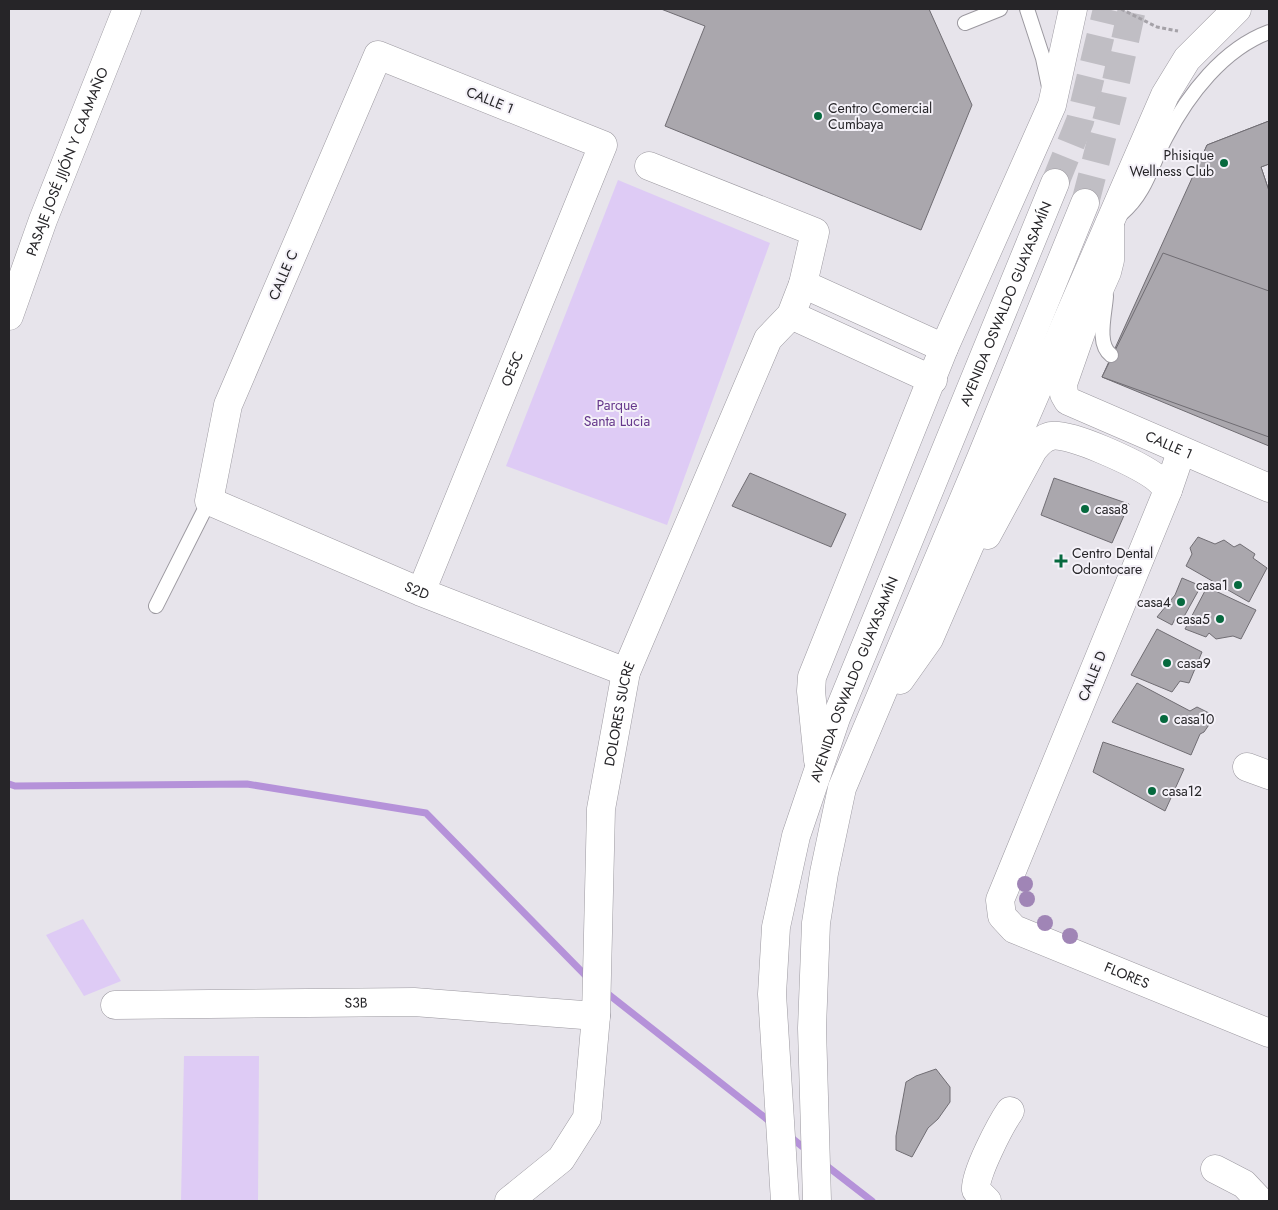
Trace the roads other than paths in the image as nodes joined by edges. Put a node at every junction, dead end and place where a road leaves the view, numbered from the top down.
1 (127, 9) edge
2 (1000, 9) edge
3 (1027, 9) edge
4 (1073, 9) edge
5 (1237, 9) edge
6 (965, 24) dead end
7 (1269, 32) edge
8 (378, 55) joint
9 (1052, 105) junction
10 (603, 145) joint
11 (649, 166) dead end
12 (1055, 183) tunnel mouth
13 (1085, 203) tunnel mouth
14 (1110, 223) junction
15 (803, 284) junction
16 (1101, 285) junction
17 (791, 315) junction
18 (9, 316) edge
19 (944, 348) junction
20 (1112, 355) dead end
21 (933, 380) junction
22 (1181, 452) junction
23 (1269, 488) edge
24 (1168, 490) junction
25 (210, 501) junction
26 (421, 592) junction
27 (156, 606) dead end
28 (929, 639) junction
29 (626, 672) junction
30 (868, 726) junction
31 (818, 769) junction
32 (1000, 900) joint
33 (115, 1005) dead end
34 (596, 1016) junction
35 (1269, 1033) edge
36 (1010, 1111) dead end
37 (1215, 1169) dead end
38 (509, 1201) edge
39 (785, 1201) edge
40 (817, 1201) edge
41 (988, 1201) edge
42 (1260, 1201) edge

1 - 18 street, PASAJE JOSÉ JIJÓN Y CAAMAÑO
2 - 6 lane
3 - 9 lane
4 - 9 street
5 - 14 street
7 - 14 lane
8 - 10 street, CALLE 1
8 - 25 street, CALLE C
9 - 19 street
10 - 26 street, OE5C
11 - 15 street, DOLORES SUCRE
12 - 31 street, AVENIDA OSWALDO GUAYASAMÍN
13 - 30 street, AVENIDA OSWALDO GUAYASAMÍN
14 - 16 street
14 - 28 street
15 - 17 street, DOLORES SUCRE
15 - 19 street
16 - 20 lane
16 - 22 street, CALLE 1
17 - 21 street
17 - 29 street, DOLORES SUCRE
19 - 21 street
21 - 31 street
22 - 23 street, CALLE 1
22 - 24 street, CALLE D
24 - 28 street
24 - 32 street, CALLE D
25 - 26 street, S2D
25 - 27 lane
26 - 29 street, S2D
28 - 30 street
29 - 34 street, DOLORES SUCRE
30 - 40 street, AVENIDA OSWALDO GUAYASAMÍN
31 - 39 street, AVENIDA OSWALDO GUAYASAMÍN
32 - 35 street, FLORES
33 - 34 street, S3B
34 - 38 street, DOLORES SUCRE
36 - 41 street
37 - 42 street

